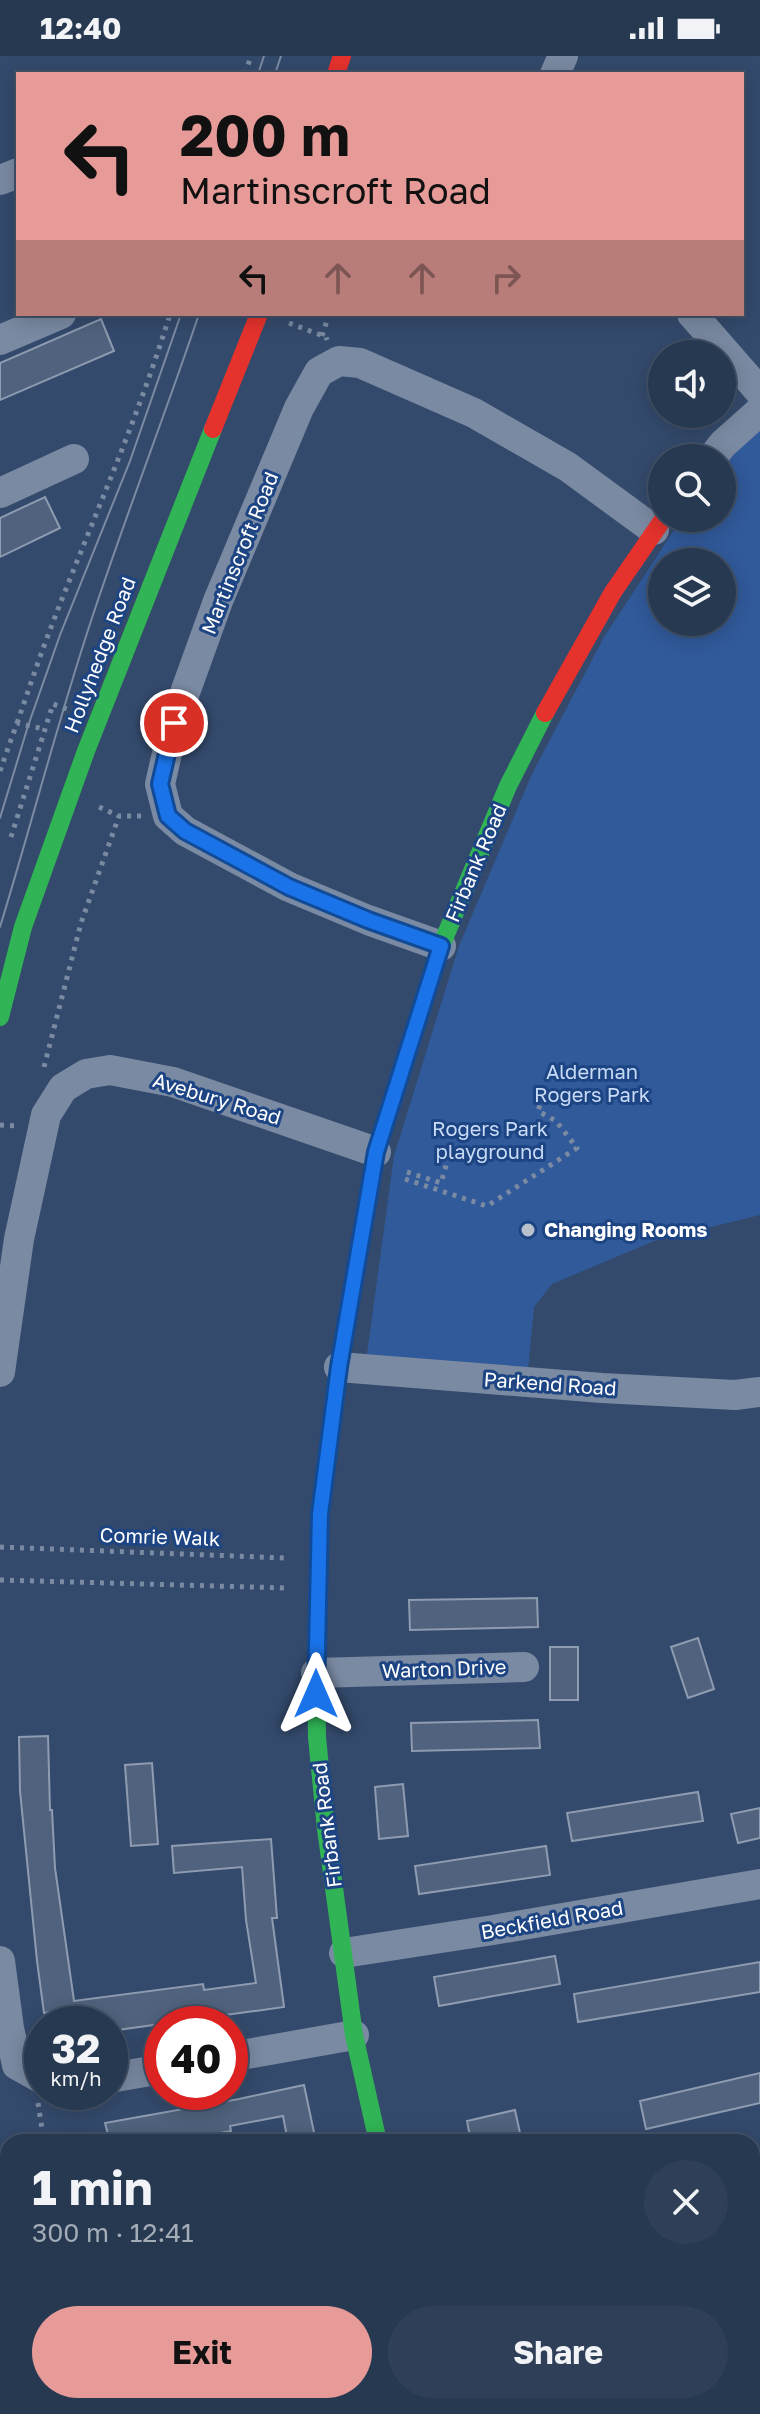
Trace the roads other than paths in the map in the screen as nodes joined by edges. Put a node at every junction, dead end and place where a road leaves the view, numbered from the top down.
1 (56, 316) edge
2 (258, 316) edge
3 (694, 316) edge
4 (0, 340) edge
5 (760, 392) edge
6 (760, 411) edge
7 (723, 444) edge
8 (74, 459) dead end
9 (0, 493) edge
10 (648, 517) edge
11 (654, 532) edge
12 (441, 946) junction
13 (0, 1017) edge
14 (374, 1165) junction
15 (339, 1367) junction
16 (0, 1372) edge
17 (760, 1392) edge
18 (524, 1667) dead end
19 (316, 1673) junction
20 (760, 1884) edge
21 (344, 1953) junction
22 (0, 1961) edge
23 (354, 2035) junction
24 (248, 2054) edge
25 (24, 2069) edge
26 (376, 2134) edge

1 - 4 street
2 - 13 street, Hollyhedge Road
3 - 5 street
6 - 7 street
8 - 9 street
10 - 12 street, Martinscroft Road
11 - 12 street, Firbank Road
12 - 14 street, Firbank Road
14 - 15 street, Firbank Road
14 - 16 street, Avebury Road
15 - 17 street, Parkend Road
15 - 19 street, Firbank Road
18 - 19 street, Warton Drive
19 - 21 street, Firbank Road
20 - 21 street, Beckfield Road
21 - 23 street, Firbank Road
22 - 25 street
23 - 24 street
23 - 26 street, Firbank Road

